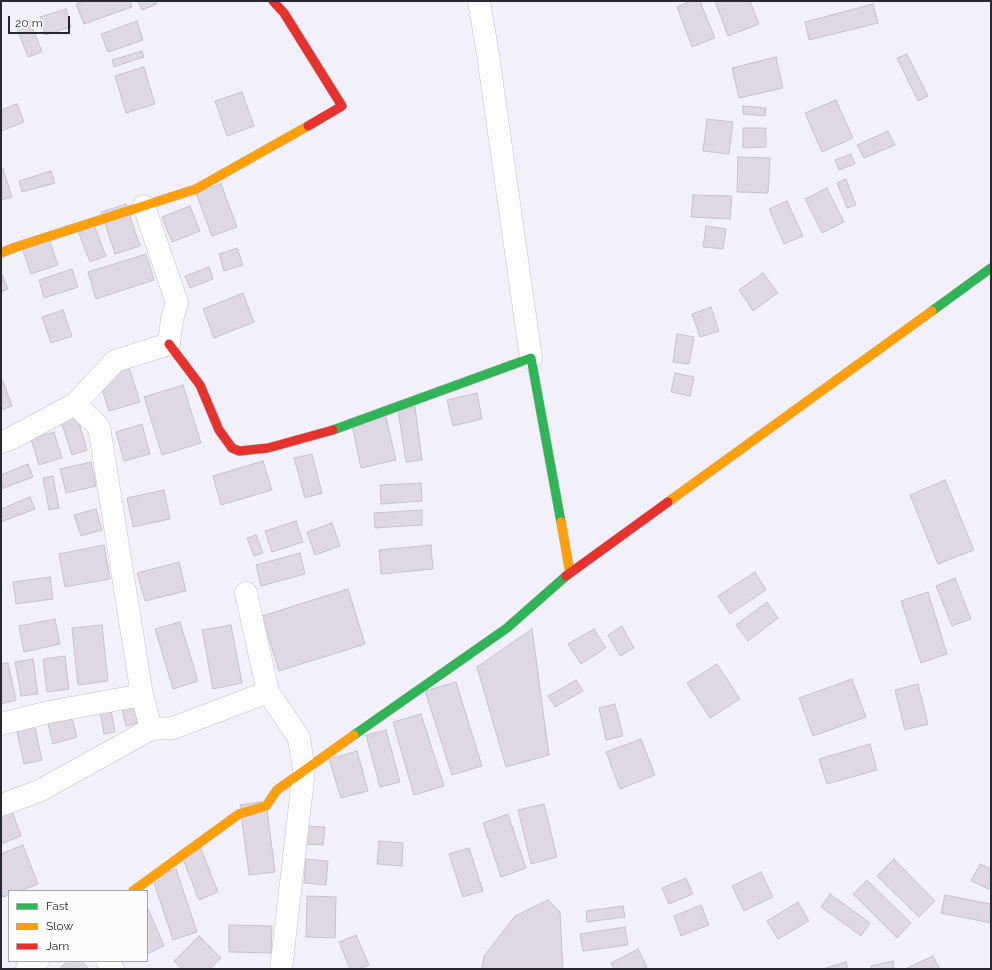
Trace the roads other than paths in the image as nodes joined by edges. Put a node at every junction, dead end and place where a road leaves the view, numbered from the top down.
1 (273, 1) edge
2 (479, 1) edge
3 (144, 206) junction
4 (1, 253) edge
5 (991, 268) edge
6 (169, 344) junction
7 (531, 358) junction
8 (75, 404) junction
9 (1, 442) edge
10 (570, 573) junction
11 (246, 594) dead end
12 (268, 692) junction
13 (142, 695) junction
14 (1, 724) edge
15 (151, 729) junction
16 (304, 770) junction
17 (1, 804) edge
18 (134, 890) edge
19 (37, 962) edge
20 (27, 969) edge
21 (281, 969) edge

1 - 3 street
2 - 7 street
3 - 4 street
3 - 6 street
5 - 10 street
6 - 7 street
6 - 8 street
7 - 10 street
8 - 9 street
8 - 13 street
10 - 16 street
11 - 12 street
12 - 15 street
12 - 16 street
13 - 14 street
13 - 15 street
15 - 17 street
16 - 18 street
16 - 21 street
19 - 20 street

